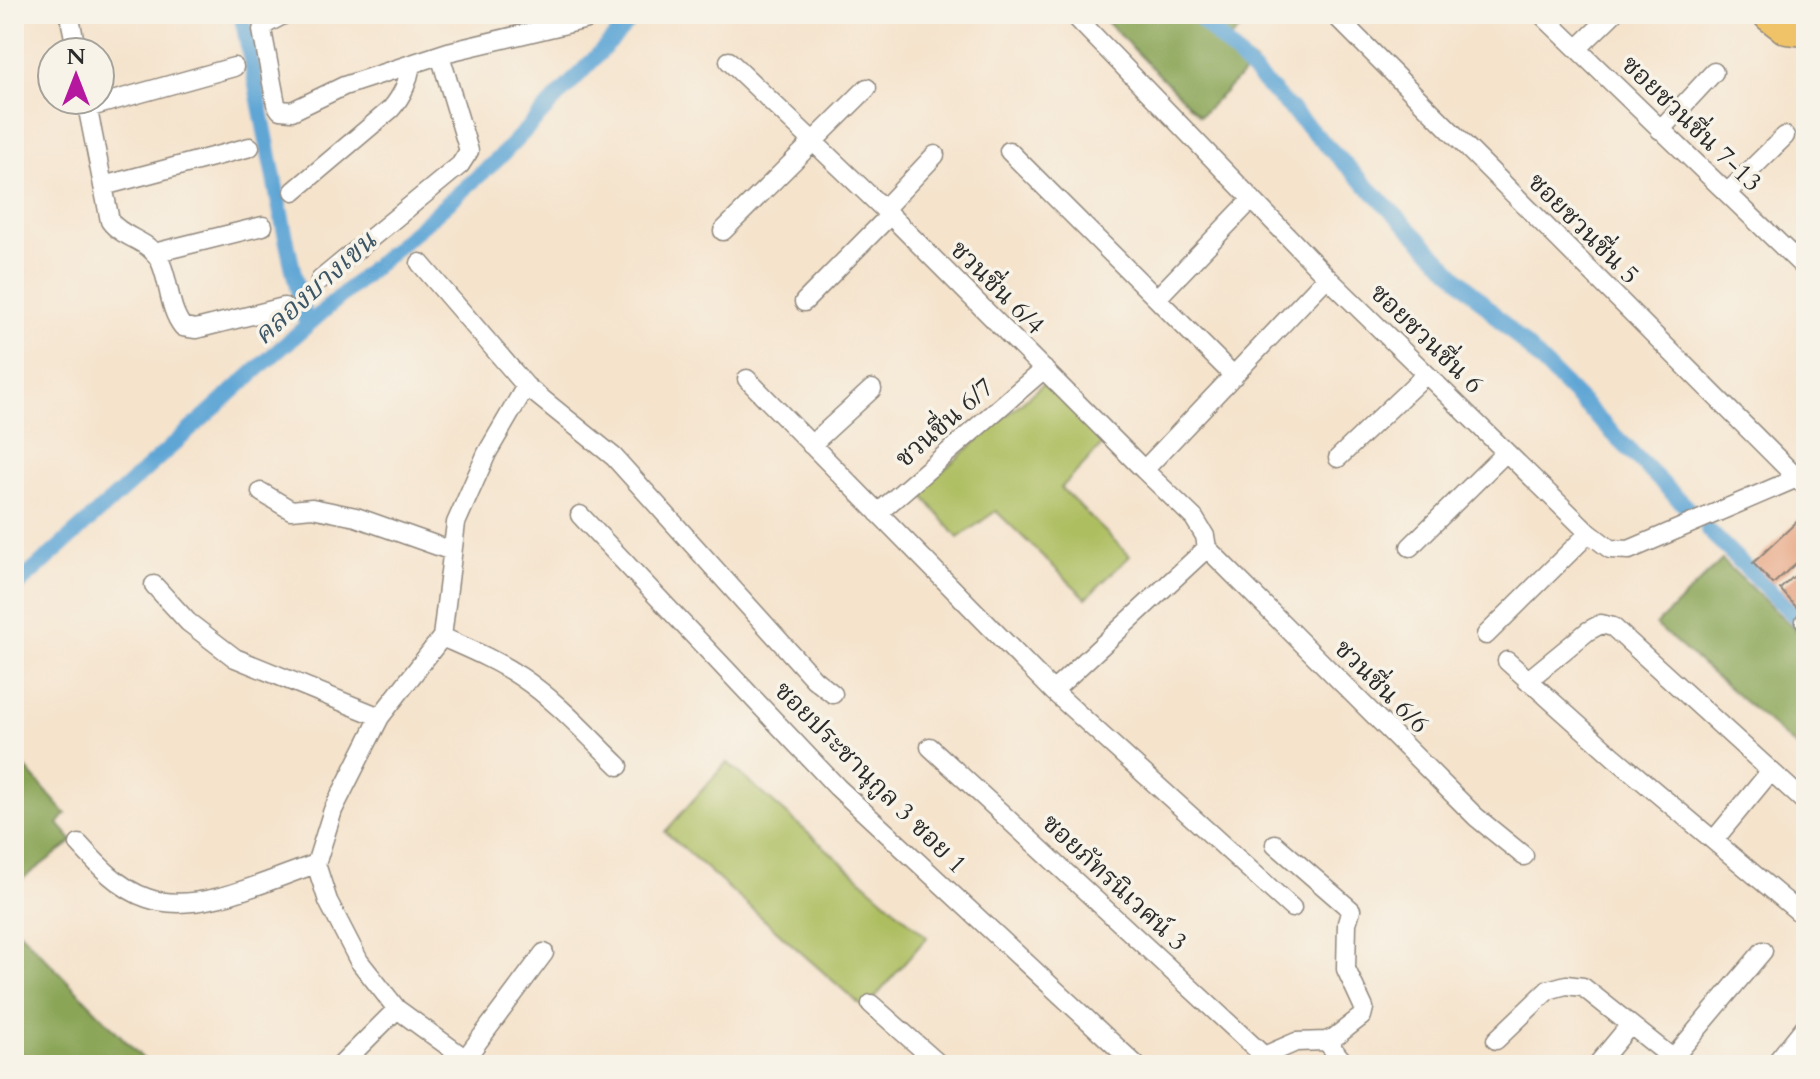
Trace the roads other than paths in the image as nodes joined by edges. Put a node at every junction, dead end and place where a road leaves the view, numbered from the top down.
1 (69, 14) edge
2 (285, 14) edge
3 (599, 14) edge
4 (1073, 14) edge
5 (1334, 14) edge
6 (1541, 14) edge
7 (1613, 14) edge
8 (1770, 14) edge
9 (1806, 29) edge
10 (74, 36) edge
11 (1578, 48) junction
12 (440, 55) junction
13 (729, 61) dead end
14 (411, 64) junction
15 (234, 67) dead end
16 (1714, 72) dead end
17 (867, 88) dead end
18 (116, 97) edge
19 (89, 116) edge
20 (1660, 130) junction
21 (1785, 136) dead end
22 (813, 144) junction
23 (250, 147) dead end
24 (1009, 151) dead end
25 (935, 155) dead end
26 (103, 186) junction
27 (294, 191) dead end
28 (1727, 193) junction
29 (1252, 199) junction
30 (887, 212) junction
31 (263, 226) dead end
32 (723, 231) dead end
33 (154, 253) junction
34 (1803, 260) edge
35 (420, 263) dead end
36 (1327, 277) junction
37 (320, 280) dead end
38 (1158, 297) junction
39 (804, 302) dead end
40 (284, 307) dead end
41 (1044, 369) junction
42 (1426, 374) junction
43 (1234, 376) junction
44 (747, 379) dead end
45 (526, 386) junction
46 (872, 389) dead end
47 (811, 445) junction
48 (1506, 452) junction
49 (1338, 458) dead end
50 (1144, 470) junction
51 (1802, 483) edge
52 (261, 492) dead end
53 (878, 513) junction
54 (580, 515) dead end
55 (1589, 533) junction
56 (1410, 547) dead end
57 (1207, 548) junction
58 (452, 551) junction
59 (154, 585) dead end
60 (1486, 635) dead end
61 (442, 637) junction
62 (1507, 661) dead end
63 (1527, 681) junction
64 (1053, 691) junction
65 (833, 694) dead end
66 (380, 717) junction
67 (930, 747) dead end
68 (619, 766) dead end
69 (1770, 772) junction
70 (1806, 803) edge
71 (1714, 840) junction
72 (79, 844) dead end
73 (1275, 844) dead end
74 (1524, 856) dead end
75 (316, 864) junction
76 (1292, 908) dead end
77 (1806, 918) edge
78 (1763, 951) dead end
79 (544, 953) dead end
80 (871, 1004) dead end
81 (397, 1009) junction
82 (1630, 1025) junction
83 (1806, 1025) edge
84 (1496, 1040) dead end
85 (1326, 1041) junction
86 (1258, 1061) edge
87 (470, 1062) edge
88 (1677, 1062) edge
89 (341, 1065) edge
90 (940, 1065) edge
91 (1136, 1065) edge
92 (1346, 1065) edge
93 (1597, 1065) edge
94 (1774, 1065) edge

1 - 10 street
2 - 14 street
3 - 12 street
4 - 29 street, ซอยชวนชื่น 6
5 - 51 street, ซอยชวนชื่น 5
6 - 11 street, ซอยชวนชื่น 7-13
7 - 11 street
8 - 9 highway
11 - 20 street, ซอยชวนชื่น 7-13
12 - 14 street
12 - 37 street
13 - 22 street, ชวนชื่น 6/4
14 - 27 street
15 - 18 street
16 - 20 street
17 - 22 street
19 - 26 street
20 - 28 street, ซอยชวนชื่น 7-13
21 - 28 street
22 - 30 street, ชวนชื่น 6/4
22 - 32 street
23 - 26 street
24 - 38 street
25 - 30 street
26 - 33 street
28 - 34 street, ซอยชวนชื่น 7-13
29 - 36 street, ซอยชวนชื่น 6
29 - 38 street
30 - 39 street
30 - 41 street, ชวนชื่น 6/4
31 - 33 street
33 - 40 street
35 - 45 street
36 - 42 street, ซอยชวนชื่น 6
36 - 43 street
38 - 43 street
41 - 50 street, ชวนชื่น 6/4
41 - 53 street, ชวนชื่น 6/7
42 - 48 street, ซอยชวนชื่น 6
42 - 49 street
43 - 50 street
44 - 47 street
45 - 58 street
45 - 65 street
46 - 47 street
47 - 53 street
48 - 55 street, ซอยชวนชื่น 6
48 - 56 street
50 - 57 street, ชวนชื่น 6/4
51 - 55 street, ซอยชวนชื่น 6
52 - 58 street
53 - 64 street
54 - 91 street, ซอยประชานุกูล 3 ซอย 1
55 - 60 street
57 - 64 street
57 - 74 street, ชวนชื่น 6/6
58 - 61 street
59 - 66 street
61 - 66 street
61 - 68 street
62 - 63 street
63 - 69 street
63 - 71 street
64 - 76 street
66 - 75 street
67 - 86 street, ซอยภัทรนิเวศน์ 3
69 - 70 street
69 - 71 street
71 - 77 street
72 - 75 street
73 - 85 street
75 - 81 street
78 - 88 street
79 - 87 street
80 - 90 street
81 - 87 street
81 - 89 street
82 - 84 street
82 - 88 street
82 - 93 street
83 - 94 street
85 - 86 street
85 - 92 street

